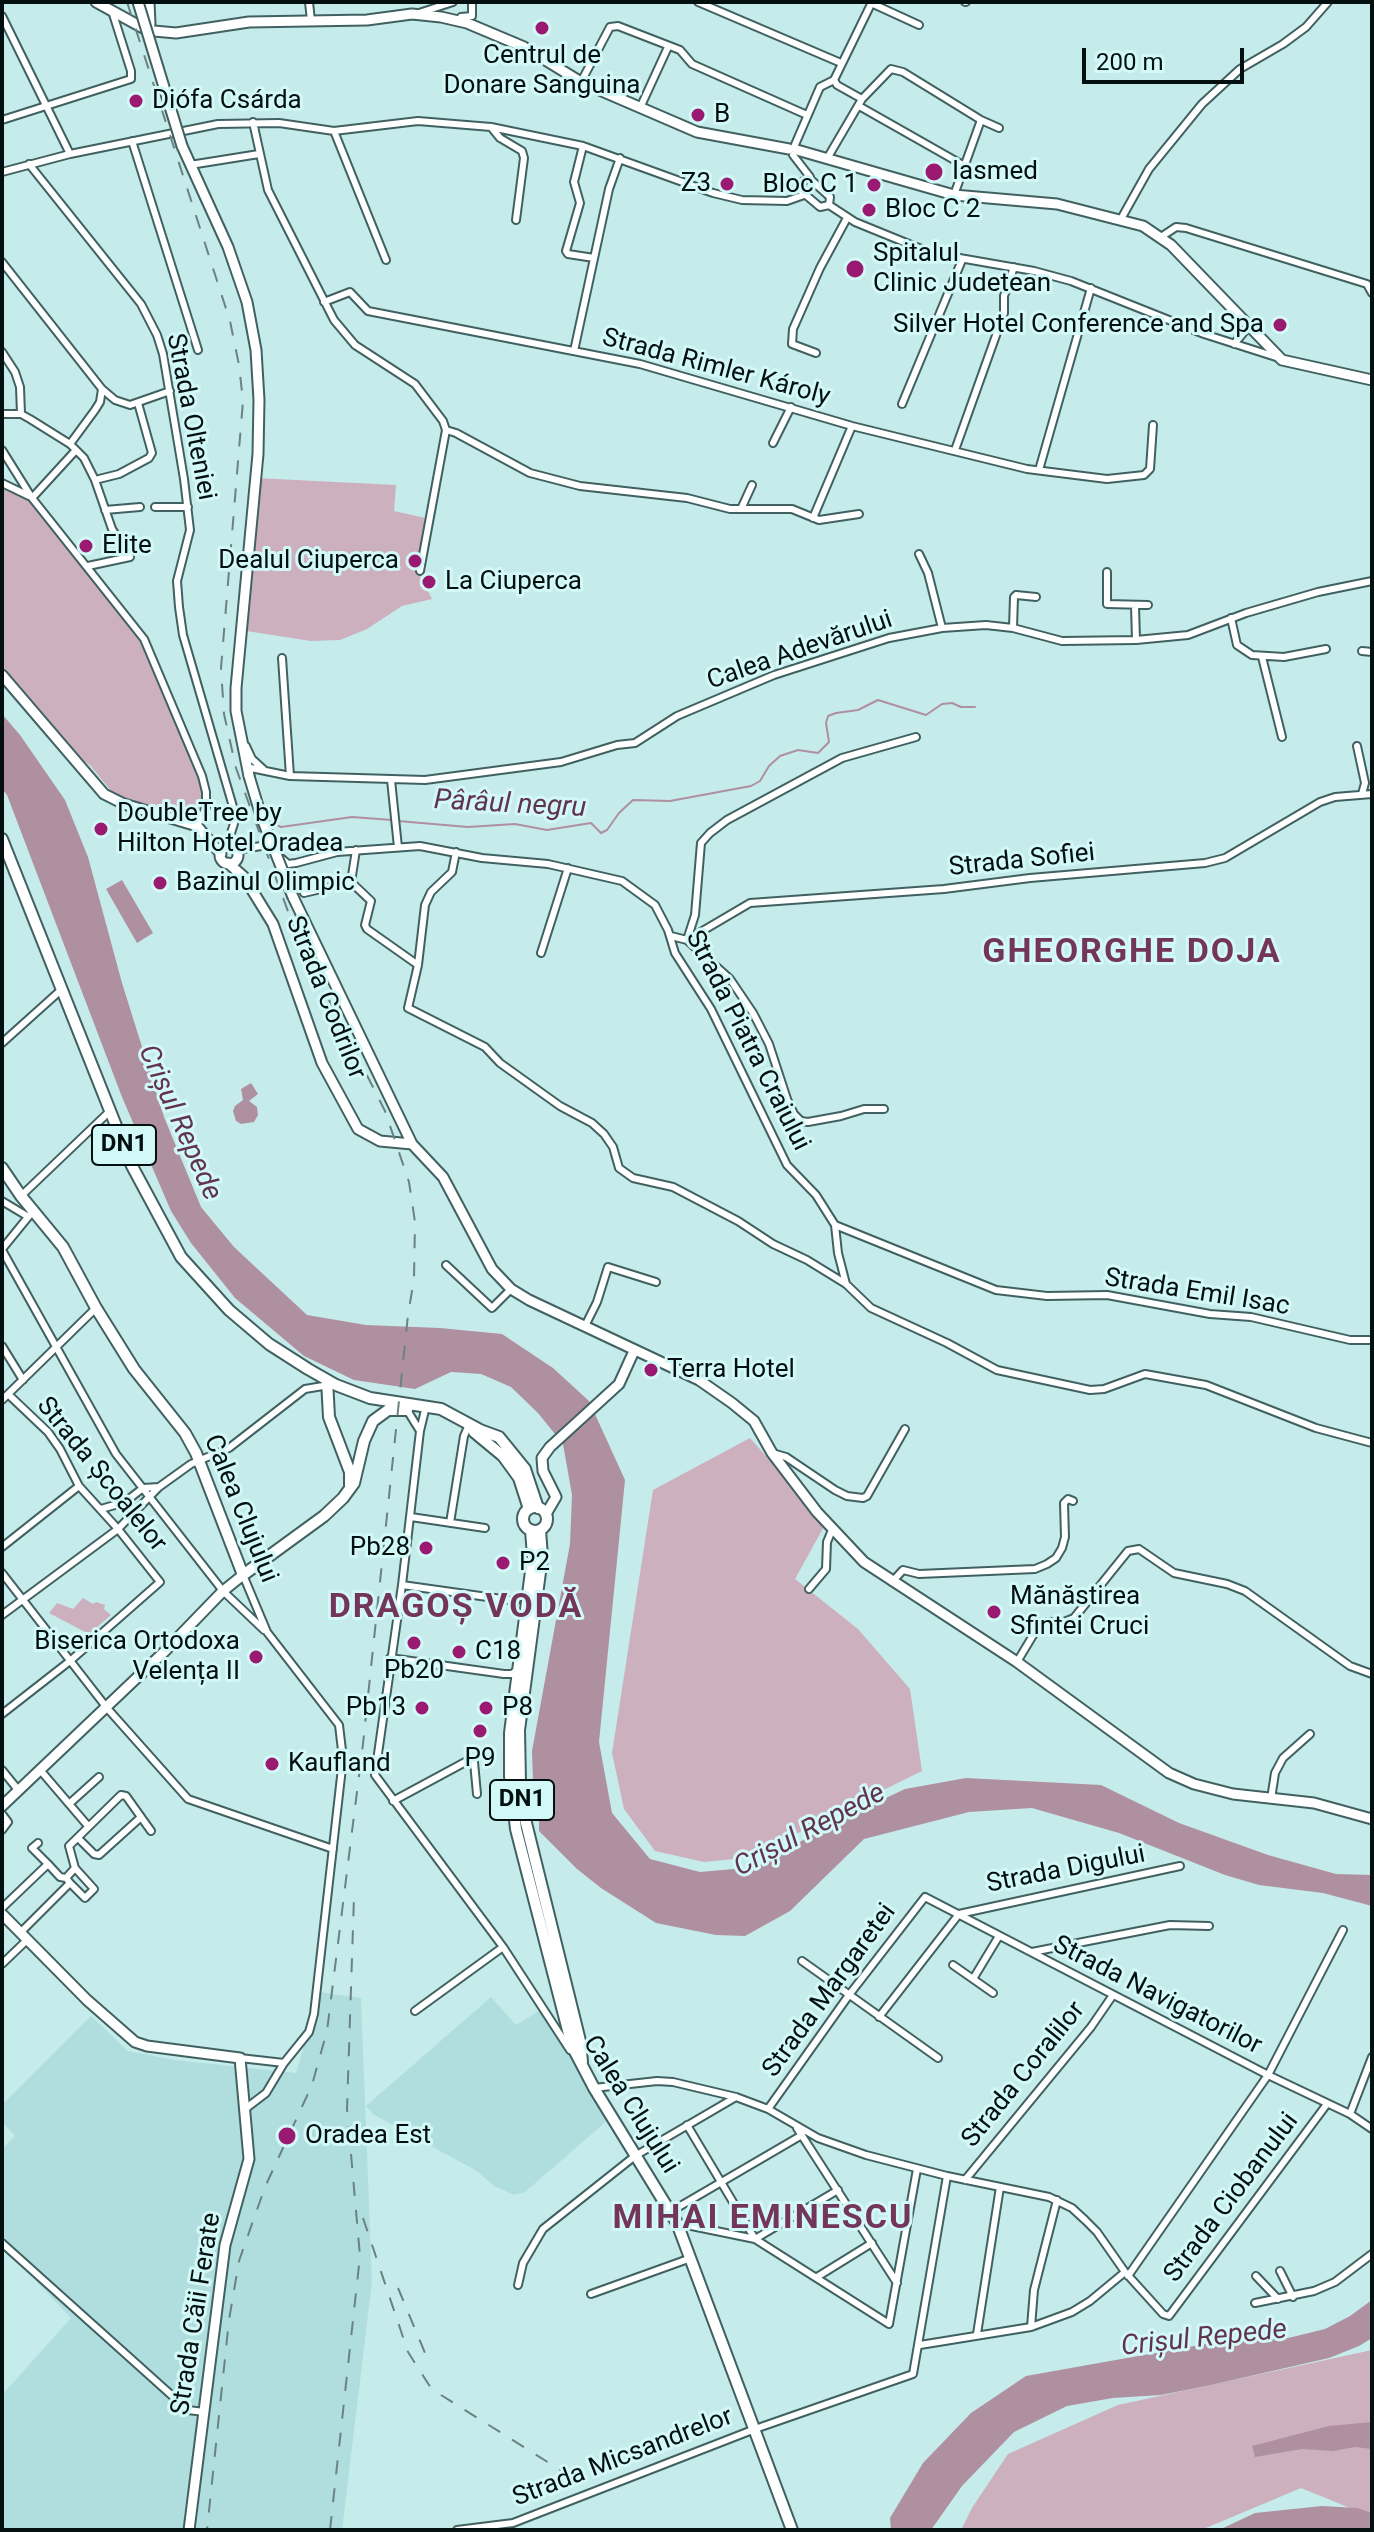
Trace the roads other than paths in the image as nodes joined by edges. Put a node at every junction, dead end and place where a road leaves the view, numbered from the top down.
1 (96, 2) edge
2 (138, 2) edge
3 (149, 2) edge
4 (309, 2) edge
5 (453, 2) edge
6 (472, 2) edge
7 (698, 2) edge
8 (872, 2) edge
9 (1328, 2) edge
10 (441, 13) junction
11 (113, 14) junction
12 (412, 14) junction
13 (2, 16) edge
14 (311, 21) junction
15 (919, 25) dead end
16 (470, 26) junction
17 (149, 28) junction
18 (668, 47) junction
19 (841, 63) junction
20 (834, 80) junction
21 (581, 82) junction
22 (860, 102) junction
23 (45, 105) junction
24 (640, 108) junction
25 (807, 115) junction
26 (2, 120) edge
27 (981, 120) junction
28 (253, 122) junction
29 (491, 127) junction
30 (999, 128) dead end
31 (334, 131) junction
32 (132, 141) junction
33 (583, 146) junction
34 (793, 150) junction
35 (70, 154) junction
36 (259, 154) junction
37 (828, 157) junction
38 (620, 158) junction
39 (29, 164) junction
40 (190, 165) junction
41 (963, 165) junction
42 (803, 171) junction
43 (2, 172) edge
44 (812, 179) junction
45 (804, 180) junction
46 (800, 193) junction
47 (954, 195) junction
48 (825, 206) junction
49 (818, 216) dead end
50 (847, 218) junction
51 (1121, 219) junction
52 (516, 220) dead end
53 (1161, 237) junction
54 (594, 258) junction
55 (386, 260) dead end
56 (962, 260) junction
57 (2, 262) edge
58 (1014, 267) junction
59 (1370, 282) edge
60 (1091, 288) junction
61 (1372, 293) edge
62 (324, 302) junction
63 (1249, 326) junction
64 (1234, 344) junction
65 (198, 350) dead end
66 (574, 351) junction
67 (2, 352) edge
68 (816, 353) dead end
69 (1282, 360) junction
70 (1372, 380) edge
71 (102, 389) junction
72 (170, 391) junction
73 (138, 403) junction
74 (902, 404) dead end
75 (791, 407) junction
76 (2, 414) edge
77 (21, 414) junction
78 (1153, 425) dead end
79 (852, 426) junction
80 (446, 430) junction
81 (773, 443) dead end
82 (70, 444) junction
83 (2, 450) edge
84 (76, 450) junction
85 (955, 450) junction
86 (1039, 470) junction
87 (95, 480) junction
88 (2, 484) edge
89 (752, 485) dead end
90 (32, 498) junction
91 (140, 507) dead end
92 (155, 507) dead end
93 (188, 507) junction
94 (741, 509) junction
95 (105, 510) junction
96 (859, 514) dead end
97 (813, 518) junction
98 (919, 554) dead end
99 (88, 566) junction
100 (420, 571) dead end
101 (1107, 572) dead end
102 (1372, 581) edge
103 (1036, 597) dead end
104 (1148, 605) dead end
105 (1135, 606) junction
106 (1231, 618) junction
107 (942, 628) junction
108 (1013, 628) junction
109 (1136, 640) junction
110 (1326, 649) dead end
111 (1362, 651) dead end
112 (1372, 652) edge
113 (1262, 657) junction
114 (282, 658) dead end
115 (2, 675) edge
116 (242, 737) junction
117 (916, 737) dead end
118 (1282, 737) dead end
119 (1357, 746) dead end
120 (248, 771) junction
121 (266, 771) junction
122 (290, 776) junction
123 (391, 780) junction
124 (1362, 794) junction
125 (1372, 794) edge
126 (197, 826) junction
127 (2, 839) edge
128 (398, 847) junction
129 (356, 850) junction
130 (233, 852) junction
131 (456, 852) junction
132 (568, 868) junction
133 (351, 882) junction
134 (304, 893) dead end
135 (671, 936) junction
136 (687, 940) junction
137 (541, 953) dead end
138 (418, 965) junction
139 (61, 990) junction
140 (2, 1043) edge
141 (884, 1109) dead end
142 (110, 1111) junction
143 (412, 1144) junction
144 (2, 1168) edge
145 (7, 1180) edge
146 (21, 1196) junction
147 (2, 1201) edge
148 (30, 1213) junction
149 (835, 1225) junction
150 (2, 1249) edge
151 (446, 1265) dead end
152 (656, 1282) dead end
153 (846, 1284) junction
154 (511, 1289) junction
155 (96, 1308) junction
156 (585, 1326) junction
157 (1372, 1340) edge
158 (2, 1346) edge
159 (56, 1346) junction
160 (634, 1351) junction
161 (23, 1380) junction
162 (330, 1383) junction
163 (5, 1397) edge
164 (407, 1410) junction
165 (425, 1410) junction
166 (468, 1427) junction
167 (905, 1429) dead end
168 (420, 1431) junction
169 (1372, 1443) edge
170 (772, 1453) junction
171 (199, 1461) junction
172 (79, 1486) junction
173 (159, 1487) junction
174 (143, 1488) junction
175 (350, 1488) junction
176 (151, 1498) junction
177 (1073, 1501) dead end
178 (538, 1508) junction
179 (101, 1509) junction
180 (411, 1517) junction
181 (450, 1523) junction
182 (485, 1528) dead end
183 (118, 1529) junction
184 (536, 1530) junction
185 (832, 1530) junction
186 (2, 1547) edge
187 (2, 1573) edge
188 (243, 1575) junction
189 (892, 1582) junction
190 (402, 1585) junction
191 (809, 1589) dead end
192 (223, 1591) junction
193 (528, 1592) junction
194 (22, 1598) junction
195 (516, 1601) junction
196 (255, 1603) junction
197 (526, 1611) junction
198 (245, 1613) junction
199 (2, 1615) edge
200 (267, 1632) junction
201 (390, 1658) junction
202 (70, 1661) junction
203 (1017, 1662) junction
204 (518, 1669) junction
205 (504, 1674) junction
206 (1372, 1674) edge
207 (516, 1682) junction
208 (107, 1708) junction
209 (2, 1714) edge
210 (1310, 1734) dead end
211 (2, 1770) edge
212 (41, 1771) junction
213 (99, 1777) dead end
214 (19, 1791) junction
215 (477, 1794) dead end
216 (1271, 1799) junction
217 (393, 1801) junction
218 (69, 1804) junction
219 (2, 1806) edge
220 (2, 1814) edge
221 (140, 1818) junction
222 (1372, 1819) edge
223 (88, 1826) junction
224 (2, 1830) edge
225 (151, 1831) dead end
226 (78, 1838) junction
227 (38, 1843) dead end
228 (333, 1849) junction
229 (48, 1864) junction
230 (1180, 1866) dead end
231 (75, 1868) junction
232 (68, 1880) junction
233 (925, 1897) joint
234 (2, 1908) edge
235 (2, 1914) edge
236 (959, 1914) junction
237 (1209, 1926) dead end
238 (1343, 1930) dead end
239 (24, 1936) junction
240 (999, 1936) junction
241 (503, 1947) junction
242 (1031, 1953) junction
243 (802, 1961) dead end
244 (2, 1964) edge
245 (953, 1965) dead end
246 (973, 1979) junction
247 (562, 1988) junction
248 (993, 1993) dead end
249 (849, 1995) junction
250 (1113, 1995) junction
251 (561, 2001) junction
252 (544, 2009) junction
253 (415, 2011) dead end
254 (879, 2017) junction
255 (580, 2041) junction
256 (1372, 2057) edge
257 (240, 2058) junction
258 (938, 2058) dead end
259 (284, 2063) junction
260 (582, 2064) junction
261 (1268, 2075) junction
262 (594, 2088) junction
263 (736, 2097) junction
264 (1327, 2104) junction
265 (245, 2109) junction
266 (768, 2109) junction
267 (1350, 2114) junction
268 (794, 2123) junction
269 (687, 2125) junction
270 (1372, 2129) edge
271 (802, 2135) junction
272 (635, 2156) junction
273 (917, 2169) junction
274 (947, 2176) junction
275 (965, 2180) junction
276 (722, 2182) junction
277 (1000, 2187) junction
278 (838, 2190) junction
279 (1057, 2200) junction
280 (670, 2212) junction
281 (677, 2223) junction
282 (755, 2239) junction
283 (2, 2243) edge
284 (872, 2243) junction
285 (1372, 2254) edge
286 (691, 2258) junction
287 (1280, 2271) dead end
288 (1127, 2274) junction
289 (1256, 2276) dead end
290 (817, 2277) junction
291 (897, 2283) junction
292 (518, 2285) dead end
293 (591, 2294) dead end
294 (1293, 2297) junction
295 (1278, 2299) junction
296 (1255, 2303) dead end
297 (1031, 2327) junction
298 (977, 2334) junction
299 (920, 2345) junction
300 (204, 2412) junction
301 (755, 2429) junction
302 (189, 2530) edge
303 (457, 2530) edge
304 (792, 2530) edge

1 - 11 main road
2 - 40 main road, bridge
3 - 17 main road
4 - 14 street
5 - 10 street
6 - 10 street
7 - 19 street
8 - 15 street
8 - 19 street
9 - 51 street
10 - 12 main road
10 - 16 main road
11 - 17 main road
11 - 23 street
12 - 14 main road
12 - 16 main road
13 - 23 street
14 - 17 main road
16 - 21 main road
18 - 21 street
18 - 24 street
18 - 25 street
19 - 20 street
20 - 22 street
20 - 25 street
21 - 24 main road
22 - 27 street
22 - 37 street
22 - 41 street
23 - 26 street
23 - 35 street
24 - 34 main road
25 - 34 street
27 - 30 street
27 - 41 street
28 - 31 street
28 - 32 street
28 - 36 street
29 - 31 street
29 - 33 street
29 - 52 street
31 - 55 street
32 - 35 street
32 - 65 street
33 - 38 street
33 - 54 street
34 - 37 main road
34 - 42 street
35 - 39 street
36 - 40 street
36 - 62 street
37 - 47 main road
38 - 46 street
38 - 54 street
39 - 43 street
39 - 72 street, Strada Olteniei
40 - 116 main road
41 - 47 street
42 - 44 street
42 - 45 street
44 - 45 street
44 - 48 street
45 - 46 street
46 - 48 street
47 - 51 main road
48 - 49 street
48 - 50 street
50 - 56 street
50 - 68 street
51 - 53 main road
53 - 59 street
53 - 63 main road
54 - 66 street
56 - 58 street
56 - 74 street
57 - 71 street
58 - 60 street
58 - 85 street
59 - 61 street
60 - 64 street
60 - 86 street
62 - 66 street, Strada Rimler Károly
62 - 80 street
63 - 64 street
63 - 69 main road
64 - 69 street
66 - 75 street, Strada Rimler Károly
67 - 77 street
69 - 70 main road
71 - 73 street
71 - 82 street
72 - 73 street
72 - 93 street, Strada Olteniei
73 - 87 street
75 - 79 street, Strada Rimler Károly
75 - 81 street
76 - 77 street
77 - 82 street
78 - 86 street, Strada Rimler Károly
79 - 85 street, Strada Rimler Károly
79 - 97 street
80 - 94 street
80 - 100 street
82 - 84 street
83 - 90 street
84 - 87 street
84 - 90 street
85 - 86 street, Strada Rimler Károly
87 - 95 street
88 - 90 street
89 - 94 street
90 - 99 street
91 - 95 street
92 - 93 street
93 - 130 street, Strada Olteniei
94 - 97 street
95 - 99 street
96 - 97 street
98 - 107 street
99 - 126 street
101 - 105 street
102 - 106 street, Calea Adevărului
103 - 108 street
104 - 105 street
105 - 109 street
106 - 109 street, Calea Adevărului
106 - 113 street
107 - 108 street, Calea Adevărului
107 - 123 street, Calea Adevărului
108 - 109 street, Calea Adevărului
110 - 113 street
111 - 112 street
113 - 118 street
114 - 122 street
115 - 126 main road
116 - 120 main road
116 - 121 street
117 - 136 street
119 - 124 street
120 - 121 street, Calea Adevărului
120 - 143 main road, bridge
121 - 122 street, Calea Adevărului
122 - 123 street, Calea Adevărului
123 - 128 street
124 - 125 street, Strada Sofiei
124 - 136 street, Strada Sofiei
126 - 130 main road, Strada Codrilor
127 - 139 main road, DN1
128 - 129 street, Strada Piatra Craiului
128 - 131 street, Strada Piatra Craiului
129 - 130 street, Strada Piatra Craiului
129 - 133 street
130 - 143 main road, Strada Codrilor
131 - 132 street, Strada Piatra Craiului
131 - 138 street
132 - 135 street, Strada Piatra Craiului
132 - 137 street
133 - 134 street
133 - 138 street
135 - 136 street
135 - 149 street, Strada Piatra Craiului
136 - 141 street
138 - 153 street
139 - 140 street
139 - 142 main road, DN1
142 - 146 street
142 - 162 main road, DN1
143 - 154 main road
144 - 145 main road, Calea Clujului
145 - 146 main road, Calea Clujului
146 - 148 main road, Calea Clujului
147 - 148 street
148 - 150 street
148 - 155 main road, Calea Clujului
149 - 153 street, Strada Piatra Craiului
149 - 157 street, Strada Emil Isac
150 - 159 street
151 - 154 street
152 - 156 street
153 - 169 street
154 - 156 main road
155 - 159 street
155 - 171 main road, Calea Clujului
156 - 160 main road
158 - 161 street, Strada Școalelor
159 - 161 street
159 - 174 street
160 - 170 main road
160 - 178 main road
161 - 163 street
162 - 171 street
162 - 175 main road
162 - 178 main road, DN1
163 - 172 street, Strada Școalelor
164 - 165 main road, DN1
164 - 168 street
164 - 175 main road, DN1
165 - 166 main road, DN1
165 - 168 street
166 - 178 main road, DN1
166 - 181 street
167 - 170 street
168 - 180 street
170 - 185 main road
171 - 173 street
171 - 188 main road, Calea Clujului
172 - 179 street, Strada Școalelor
172 - 186 street
173 - 174 street
173 - 176 street
174 - 176 street
174 - 179 street
175 - 188 main road, DN1
176 - 183 street
176 - 192 street
177 - 189 street
178 - 184 main road, DN1
178 - 184 main road, DN1
179 - 183 street, Strada Școalelor
180 - 181 street
180 - 190 street
181 - 182 street
183 - 194 street
183 - 202 street, Strada Școalelor
184 - 193 main road, DN1
184 - 247 main road, DN1
185 - 189 main road
185 - 191 street
187 - 194 street
188 - 192 main road
188 - 196 street, Calea Clujului
189 - 203 main road
190 - 195 street
190 - 201 street
192 - 198 street
192 - 208 main road
193 - 195 street
193 - 197 main road, DN1
194 - 199 street
194 - 202 street
195 - 197 street
196 - 198 street
196 - 200 street, Calea Clujului
197 - 204 main road, DN1
198 - 200 street
200 - 228 street, Calea Clujului
201 - 205 street
201 - 217 street, Calea Clujului
202 - 208 street
202 - 209 street
203 - 206 street
203 - 216 main road
204 - 205 street
204 - 207 main road, DN1
205 - 207 street
207 - 247 main road, DN1
208 - 212 main road
208 - 228 street
210 - 216 street
211 - 214 street
212 - 214 main road
212 - 218 street
213 - 218 street
214 - 219 main road
215 - 217 street
216 - 222 main road
217 - 241 street, Calea Clujului
218 - 223 street
220 - 224 street
221 - 223 street
221 - 225 street
221 - 226 street
223 - 226 street
226 - 231 street
227 - 229 street
228 - 259 street
229 - 232 street
229 - 234 street
230 - 236 street, Strada Digului
231 - 232 street
231 - 232 street
232 - 239 street
233 - 236 street, Strada Navigatorilor
233 - 249 street, Strada Margaretei
235 - 239 main road
236 - 240 street, Strada Navigatorilor
236 - 254 street
237 - 242 street
238 - 261 street
239 - 244 street
239 - 257 main road
240 - 242 street, Strada Navigatorilor
240 - 246 street
241 - 252 street, Calea Clujului
241 - 253 street
242 - 250 street, Strada Navigatorilor
243 - 249 street
245 - 246 street
246 - 248 street
247 - 251 main road, DN1
247 - 255 main road, DN1
249 - 254 street
249 - 266 street, Strada Margaretei
250 - 261 street, Strada Navigatorilor
250 - 275 street, Strada Coralilor
251 - 252 street
251 - 255 main road
251 - 260 main road, DN1
252 - 260 street, Calea Clujului
254 - 258 street
255 - 260 main road, DN1
256 - 267 street
257 - 259 street
257 - 265 main road, Strada Căii Ferate
259 - 265 street
260 - 262 main road, Calea Clujului / DN1
261 - 264 street, Strada Navigatorilor
261 - 288 street
262 - 263 street
262 - 272 main road, Calea Clujului / DN1
263 - 266 street
263 - 269 street
264 - 267 street, Strada Navigatorilor
264 - 288 street, Strada Ciobanului
265 - 300 main road, Strada Căii Ferate
266 - 268 street
267 - 270 street, Strada Navigatorilor
268 - 271 street
268 - 273 street
269 - 272 street
269 - 276 street
271 - 276 street
271 - 278 street
272 - 280 main road, Calea Clujului / DN1
272 - 292 street
273 - 274 street
273 - 291 street
274 - 275 street
274 - 299 street
275 - 277 street
276 - 280 street
276 - 282 street
277 - 279 street
277 - 298 street
278 - 282 street
278 - 284 street
279 - 288 street
279 - 297 street
280 - 281 main road, Calea Clujului / DN1
281 - 282 street
281 - 286 main road, Calea Clujului / DN1
282 - 290 street
283 - 300 street
284 - 290 street
284 - 291 street
285 - 294 street
286 - 293 street
286 - 301 main road, Calea Clujului / DN1
287 - 294 street
288 - 297 street
289 - 295 street
290 - 291 street
294 - 295 street
295 - 296 street
297 - 298 street
298 - 299 street
299 - 301 street, Strada Micsandrelor
300 - 302 main road, Strada Căii Ferate
301 - 303 street, Strada Micsandrelor
301 - 304 main road, Calea Clujului / DN1

